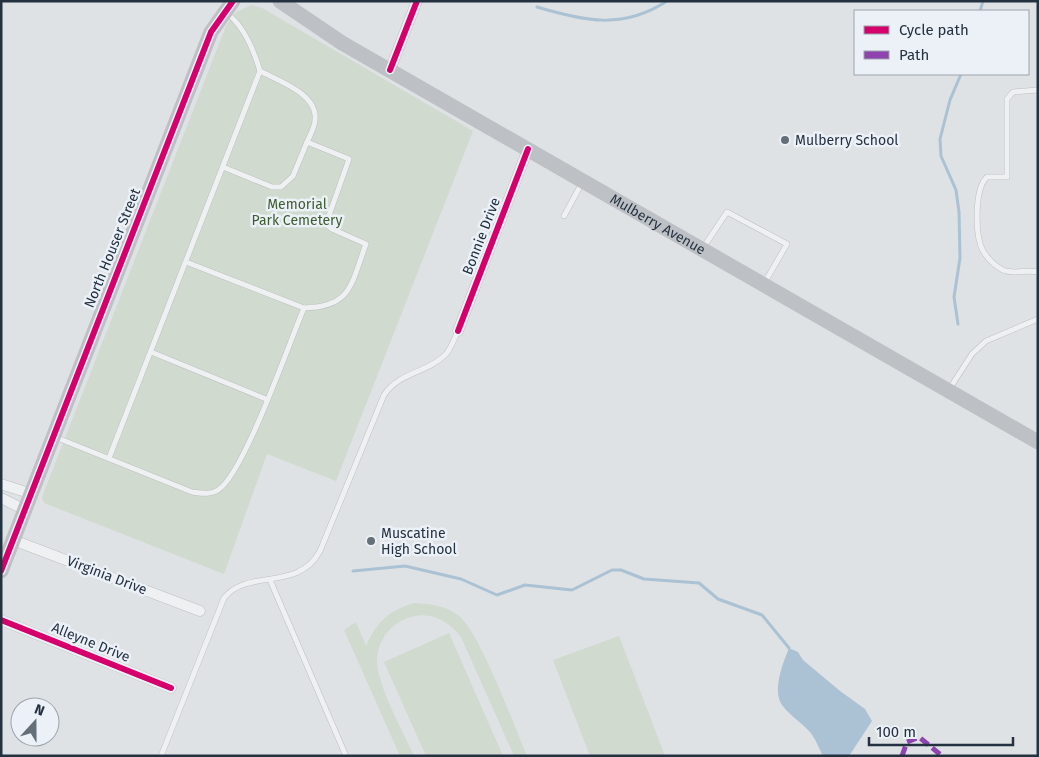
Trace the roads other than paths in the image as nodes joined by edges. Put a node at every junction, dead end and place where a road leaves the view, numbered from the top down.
1 (280, 1) edge
2 (417, 1) edge
3 (229, 7) edge
4 (390, 70) junction
5 (260, 71) junction
6 (1038, 90) edge
7 (307, 142) junction
8 (528, 149) junction
9 (223, 166) junction
10 (583, 180) junction
11 (564, 216) dead end
12 (702, 248) junction
13 (186, 262) junction
14 (1038, 272) edge
15 (764, 285) junction
16 (304, 308) junction
17 (1038, 319) edge
18 (458, 331) joint
19 (151, 352) junction
20 (948, 391) junction
21 (266, 399) junction
22 (53, 436) junction
23 (1038, 442) edge
24 (109, 458) junction
25 (1, 484) edge
26 (32, 494) junction
27 (1, 498) edge
28 (25, 510) junction
29 (14, 540) junction
30 (1, 571) edge
31 (270, 580) junction
32 (200, 611) dead end
33 (1, 620) edge
34 (171, 688) dead end
35 (160, 756) edge
36 (346, 756) edge

1 - 4 main road, Mulberry Avenue
2 - 4 street
3 - 5 lane
3 - 22 main road, North Houser Street
4 - 8 main road, Mulberry Avenue
5 - 7 lane
5 - 9 lane
6 - 14 lane
7 - 9 lane
7 - 16 lane
8 - 10 main road, Mulberry Avenue
8 - 18 street, Bonnie Drive
9 - 13 lane
10 - 11 lane
10 - 12 main road, Mulberry Avenue
12 - 15 main road, Mulberry Avenue
12 - 15 lane
13 - 16 lane
13 - 19 lane
15 - 20 main road, Mulberry Avenue
16 - 21 lane
17 - 20 lane
18 - 31 lane
19 - 21 lane
19 - 24 lane
20 - 23 main road, Mulberry Avenue
21 - 24 lane
22 - 24 lane
22 - 26 main road, North Houser Street
25 - 26 street
26 - 28 main road, North Houser Street
27 - 28 street
28 - 29 main road, North Houser Street
29 - 30 main road, North Houser Street
29 - 32 street, Virginia Drive
31 - 35 lane
31 - 36 lane
33 - 34 street, Alleyne Drive

